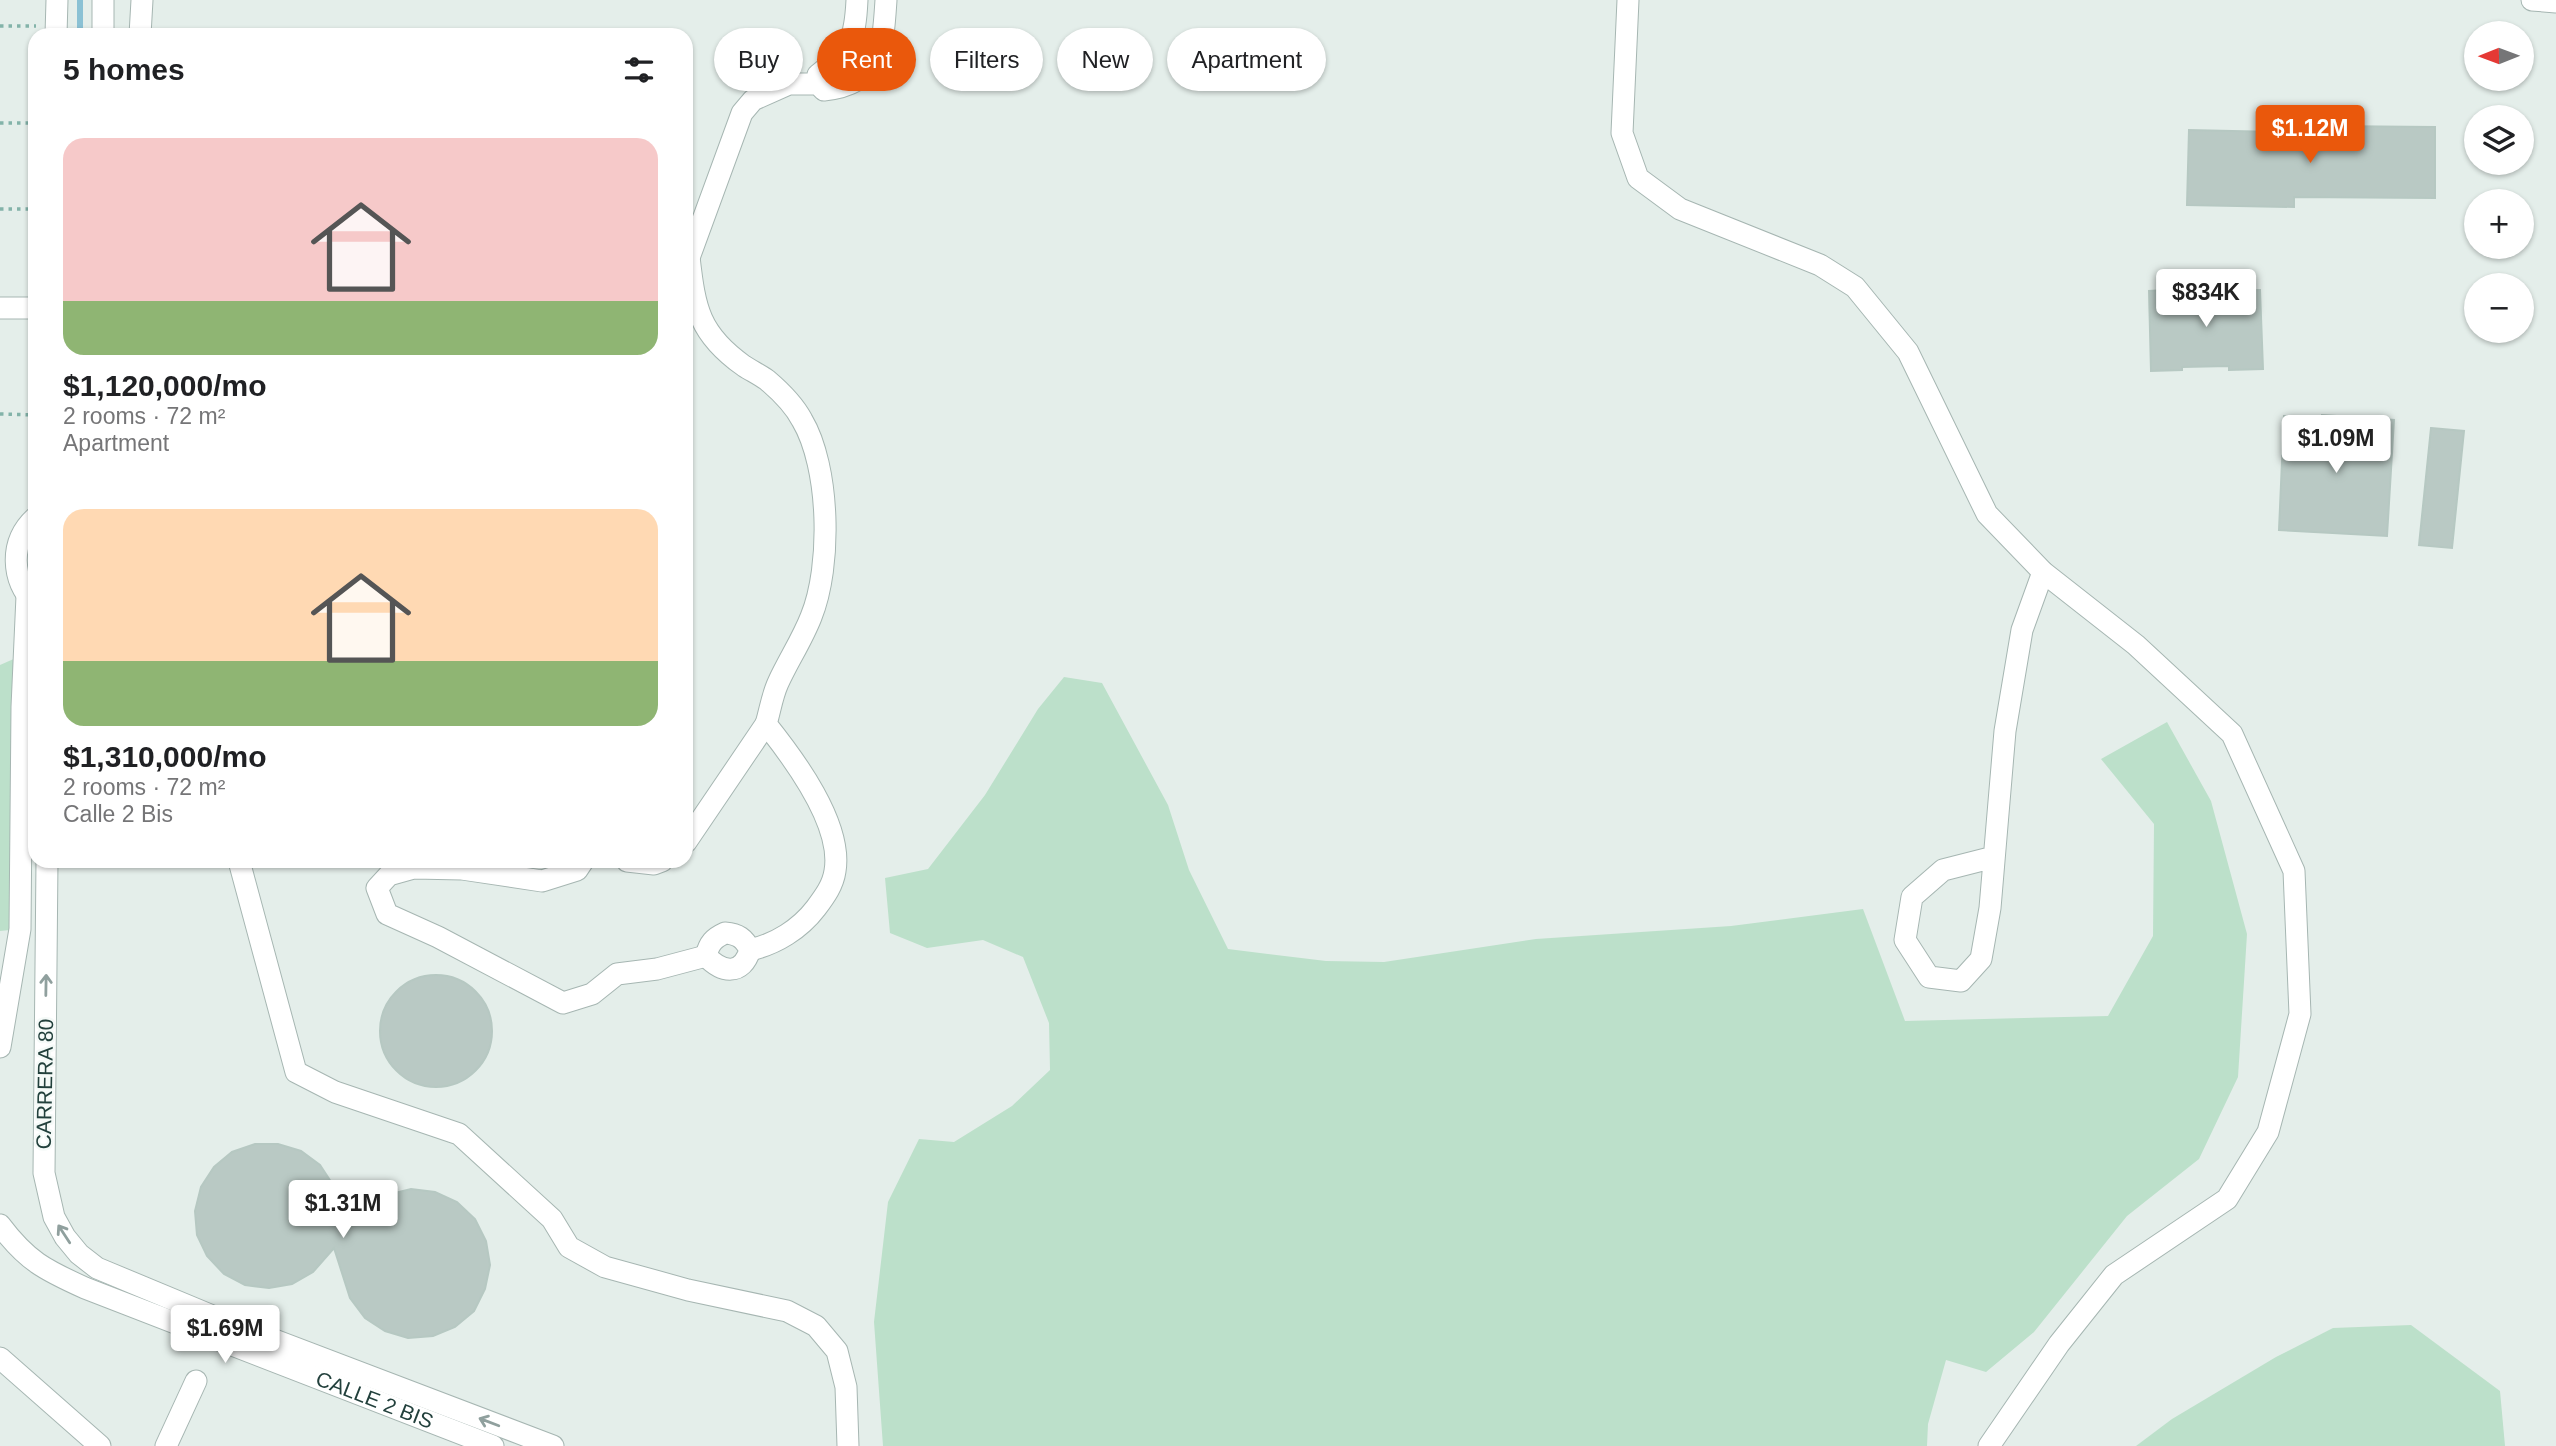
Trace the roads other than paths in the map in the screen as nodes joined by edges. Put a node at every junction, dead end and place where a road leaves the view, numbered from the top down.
1 (57, 0) edge
2 (103, 0) edge
3 (142, 0) edge
4 (857, 0) edge
5 (886, 0) edge
6 (1628, 0) edge
7 (2532, 0) edge
8 (2556, 2) edge
9 (56, 28) edge
10 (103, 28) edge
11 (140, 28) edge
12 (855, 28) edge
13 (884, 28) edge
14 (817, 84) edge
15 (693, 248) edge
16 (693, 286) edge
17 (0, 308) edge
18 (28, 308) edge
19 (28, 523) edge
20 (28, 527) edge
21 (0, 537) edge
22 (0, 566) edge
23 (2043, 572) junction
24 (27, 594) edge
25 (766, 724) junction
26 (693, 832) edge
27 (1994, 857) junction
28 (47, 868) edge
29 (241, 868) edge
30 (414, 868) edge
31 (414, 868) edge
32 (578, 868) edge
33 (750, 950) junction
34 (706, 956) junction
35 (0, 1047) edge
36 (0, 1225) edge
37 (116, 1277) joint
38 (0, 1358) edge
39 (196, 1381) dead end
40 (100, 1446) edge
41 (166, 1446) edge
42 (493, 1446) edge
43 (552, 1446) edge
44 (848, 1446) edge
45 (1989, 1446) edge

1 - 9 street
2 - 10 street
3 - 11 street
4 - 12 street
5 - 13 street
6 - 23 street
7 - 8 street
14 - 15 street
16 - 25 street
17 - 18 street
19 - 21 street
20 - 24 street, CARRERA 80
22 - 24 street
23 - 27 street
23 - 45 street
24 - 35 street, CARRERA 80
25 - 26 street
25 - 33 street
27 - 27 street
37 -> 28 street, CARRERA 80
29 - 44 street
30 - 32 street
31 - 34 street
33 - 34 street
33 - 34 street
36 - 42 street, CALLE 2 BIS
43 -> 37 street, CALLE 2 BIS
38 - 40 street
39 - 41 street

